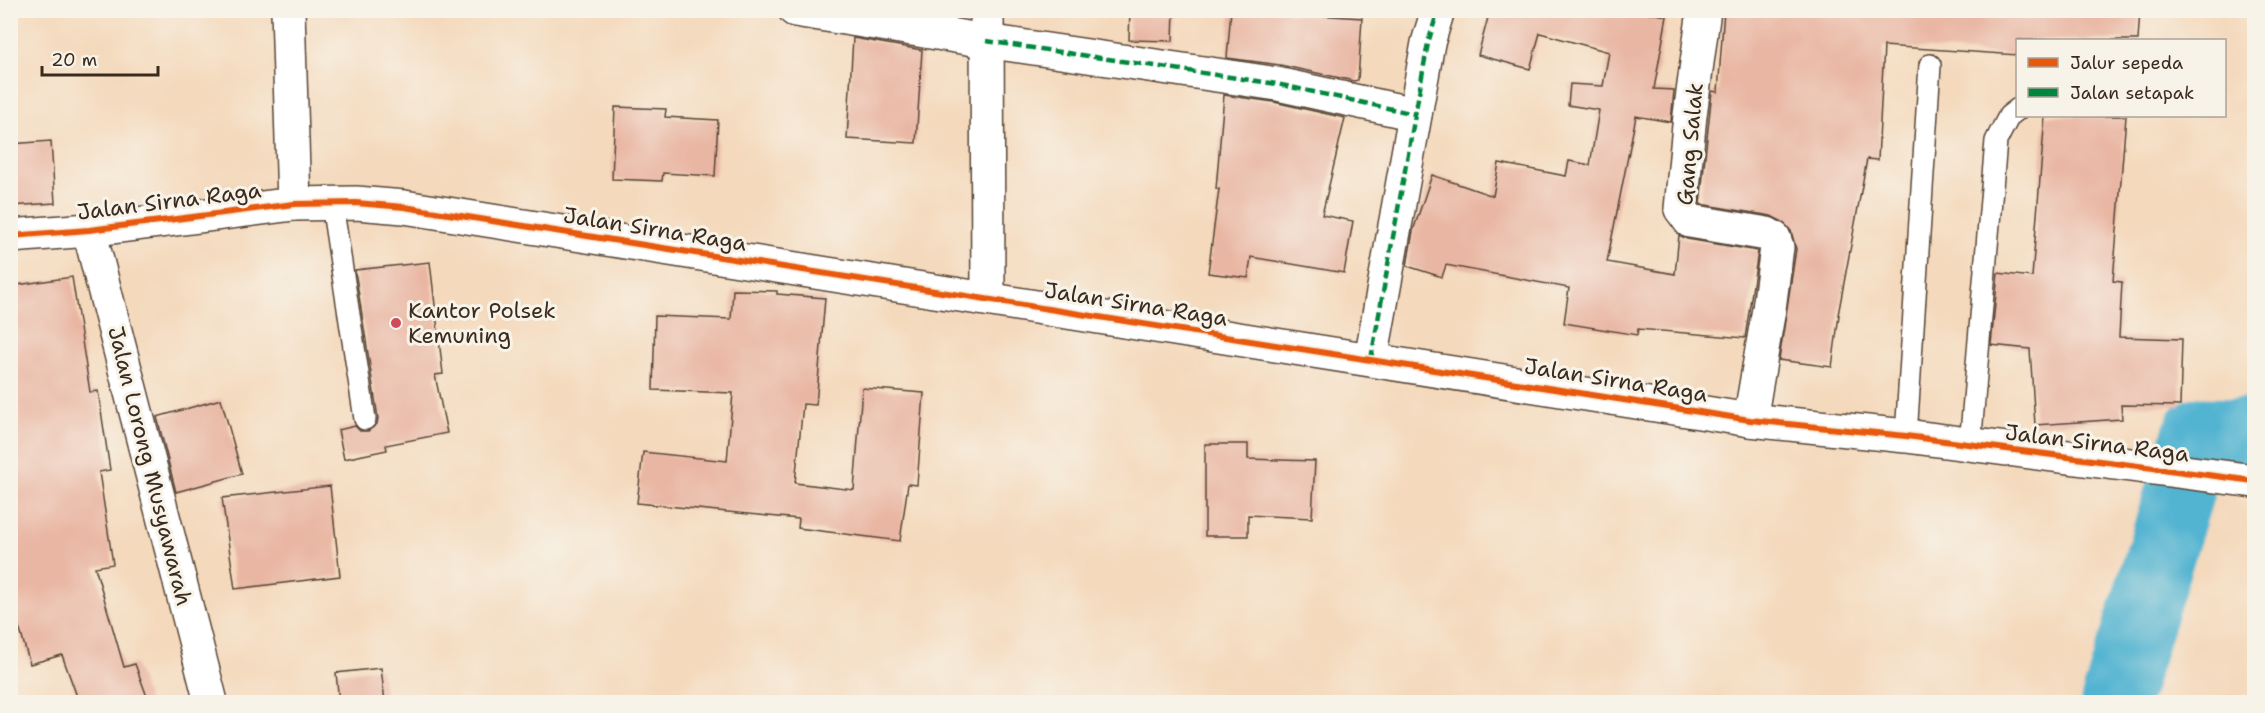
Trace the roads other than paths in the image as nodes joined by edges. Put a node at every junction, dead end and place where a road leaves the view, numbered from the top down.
1 (288, 10) edge
2 (795, 10) edge
3 (1438, 10) edge
4 (1704, 10) edge
5 (987, 26) edge
6 (1930, 66) dead end
7 (2016, 111) edge
8 (1415, 114) junction
9 (294, 204) junction
10 (332, 204) junction
11 (89, 230) junction
12 (10, 236) edge
13 (988, 299) junction
14 (1371, 358) junction
15 (365, 419) dead end
16 (1750, 420) junction
17 (1906, 436) junction
18 (1970, 446) junction
19 (2246, 479) edge
20 (211, 702) edge

1 - 9 street
2 - 5 street
3 - 8 street
4 - 16 street, Gang Salak
5 - 8 street
5 - 13 street
6 - 17 lane
7 - 18 lane
8 - 14 street
9 - 10 street, Jalan Sirna Raga
9 - 11 street, Jalan Sirna Raga
10 - 13 street, Jalan Sirna Raga
10 - 15 lane
11 - 12 street, Jalan Sirna Raga
11 - 20 street, Jalan Lorong Musyawarah
13 - 14 street, Jalan Sirna Raga
14 - 16 street, Jalan Sirna Raga
16 - 17 street, Jalan Sirna Raga
17 - 18 street, Jalan Sirna Raga
18 - 19 street, Jalan Sirna Raga

